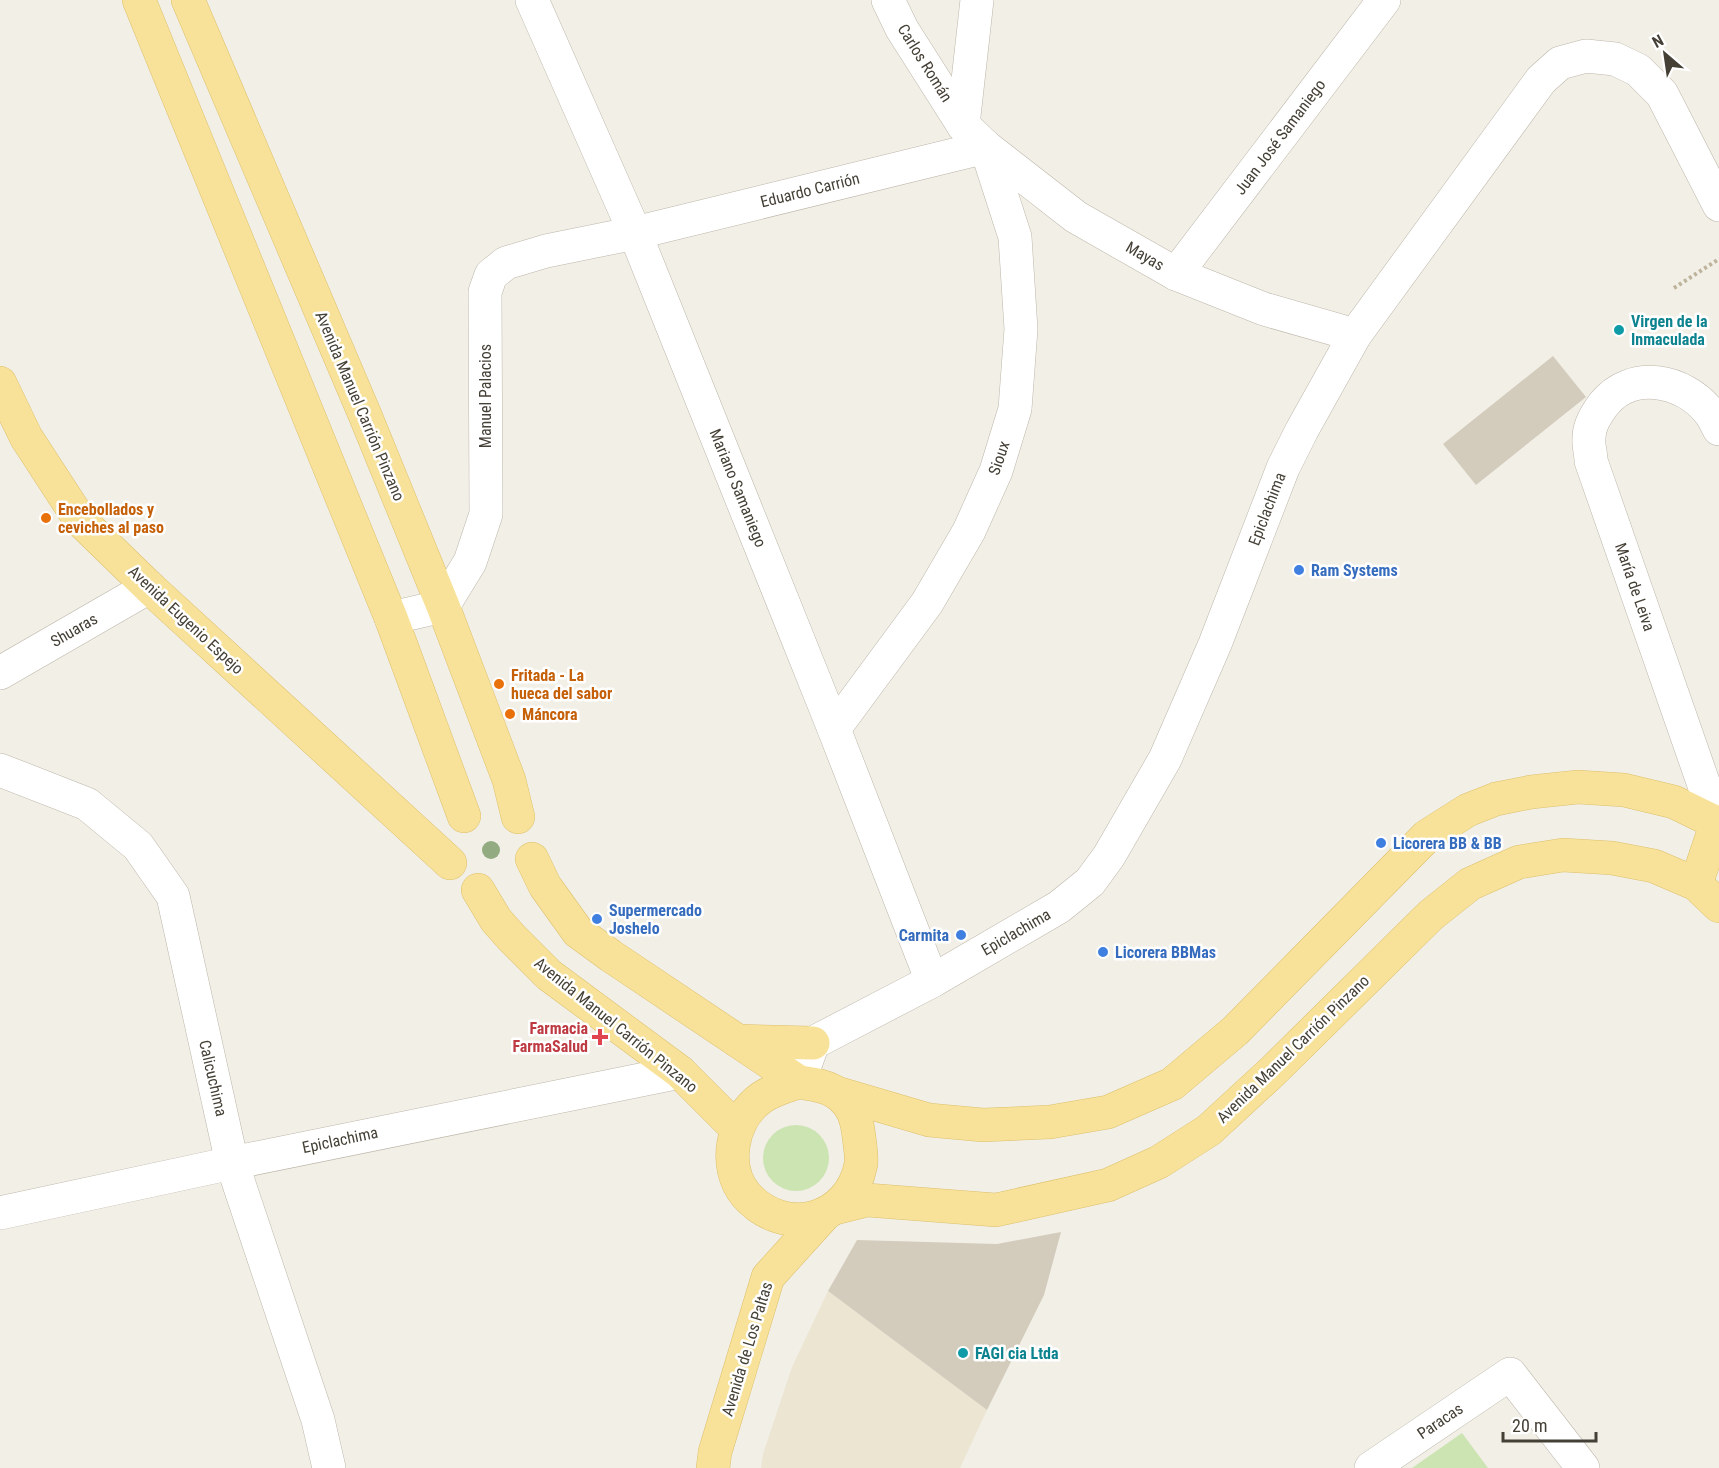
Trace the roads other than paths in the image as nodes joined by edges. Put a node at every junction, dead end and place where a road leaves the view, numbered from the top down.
1 (139, 0) edge
2 (188, 0) edge
3 (532, 0) edge
4 (888, 0) edge
5 (977, 0) edge
6 (1384, 0) edge
7 (974, 136) junction
8 (1719, 205) edge
9 (635, 233) junction
10 (1176, 274) junction
11 (1355, 334) junction
12 (0, 383) edge
13 (1719, 429) edge
14 (149, 587) junction
15 (442, 606) junction
16 (391, 618) junction
17 (0, 673) edge
18 (834, 729) junction
19 (0, 770) edge
20 (518, 817) junction
21 (460, 821) junction
22 (1718, 823) edge
23 (409, 827) junction
24 (532, 859) junction
25 (450, 863) junction
26 (478, 890) junction
27 (1708, 895) edge
28 (932, 981) junction
29 (738, 1041) junction
30 (813, 1043) junction
31 (680, 1072) junction
32 (799, 1082) junction
33 (837, 1093) junction
34 (736, 1128) junction
35 (232, 1163) junction
36 (830, 1211) junction
37 (0, 1213) edge
38 (773, 1216) junction
39 (768, 1277) junction
40 (329, 1468) edge
41 (713, 1468) edge
42 (1371, 1468) edge
43 (1583, 1468) edge

1 - 16 main road
2 - 15 main road, Avenida Manuel Carrión Pinzano
3 - 9 street, Mariano Samaniego
4 - 7 street, Carlos Román
5 - 7 street
6 - 10 street, Juan José Samaniego
7 - 9 street, Eduardo Carrión
7 - 10 street, Mayas
7 - 18 street, Sioux
8 - 11 street, Epiclachima
9 - 15 street, Manuel Palacios
9 - 18 street, Mariano Samaniego
10 - 11 street, Mayas
11 - 28 street, Epiclachima
12 - 14 main road, Avenida Eugenio Espejo
13 - 22 street, María de Leiva
14 - 17 street, Shuaras
14 - 23 main road, Avenida Eugenio Espejo
15 - 16 street
15 - 20 main road, Avenida Manuel Carrión Pinzano
16 - 21 main road
18 - 28 street, Mariano Samaniego
19 - 35 street, Calicuchima
20 - 21 main road
20 - 24 main road
21 - 23 main road
21 - 25 main road
22 - 27 main road
22 - 33 main road
23 - 25 main road, Avenida Eugenio Espejo
24 - 26 main road
24 - 29 main road
25 - 26 main road
26 - 31 main road, Avenida Manuel Carrión Pinzano
27 - 36 main road, Avenida Manuel Carrión Pinzano
28 - 30 street, Epiclachima
29 - 30 main road
29 - 32 main road
30 - 32 street
31 - 34 main road, Avenida Manuel Carrión Pinzano
31 - 35 street, Epiclachima
32 - 33 main road
32 - 34 main road
33 - 36 main road
34 - 38 main road
35 - 37 street, Epiclachima
35 - 40 street, Calicuchima
36 - 38 main road
36 - 39 main road, Avenida de Los Paltas
38 - 39 main road
39 - 41 main road, Avenida de Los Paltas
42 - 43 street, Paracas

